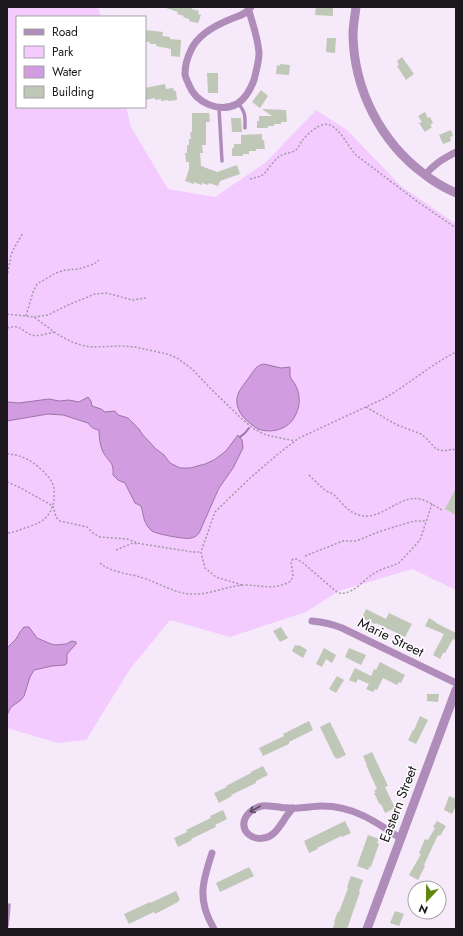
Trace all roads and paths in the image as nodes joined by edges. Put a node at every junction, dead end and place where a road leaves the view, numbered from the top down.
1 (356, 7) edge
2 (250, 9) edge
3 (238, 103) junction
4 (220, 108) junction
5 (246, 128) dead end
6 (456, 152) edge
7 (222, 161) dead end
8 (425, 175) junction
9 (250, 179) dead end
10 (456, 193) edge
11 (456, 228) edge
12 (23, 233) dead end
13 (99, 260) dead end
14 (7, 277) edge
15 (146, 298) dead end
16 (8, 313) edge
17 (26, 316) junction
18 (34, 317) junction
19 (7, 328) edge
20 (55, 332) junction
21 (456, 352) edge
22 (366, 407) junction
23 (295, 441) junction
24 (456, 452) edge
25 (7, 454) edge
26 (309, 475) dead end
27 (7, 482) edge
28 (432, 504) junction
29 (53, 506) junction
30 (442, 510) dead end
31 (427, 521) junction
32 (7, 533) edge
33 (142, 544) junction
34 (116, 550) dead end
35 (201, 552) junction
36 (305, 556) dead end
37 (100, 563) dead end
38 (243, 585) junction
39 (312, 621) dead end
40 (456, 683) edge
41 (456, 690) edge
42 (293, 808) junction
43 (400, 838) junction
44 (212, 853) dead end
45 (9, 905) dead end
46 (7, 926) edge
47 (214, 929) edge
48 (367, 929) edge

1 - 8 street
2 - 3 street
2 - 4 street
3 - 4 street
3 - 5 lane
4 - 7 lane
6 - 8 street
8 - 10 street
9 - 11 path
12 - 14 path
13 - 17 path
15 - 18 path
16 - 17 path
17 - 18 path
18 - 20 path
19 - 20 path
20 - 23 path
21 - 22 path
22 - 23 path
22 - 24 path
23 - 35 path
25 - 29 path
26 - 28 path
27 - 29 path
28 - 30 path
28 - 31 path
29 - 32 path
29 - 33 path
31 - 36 path
31 - 38 path
33 - 34 path
33 - 35 path
35 - 38 path
37 - 38 path
39 - 40 street, Marie Street
41 - 43 street, Eastern Street
42 -> 42 street
42 - 43 street
43 - 48 street, Eastern Street
44 - 47 street
45 - 46 lane

